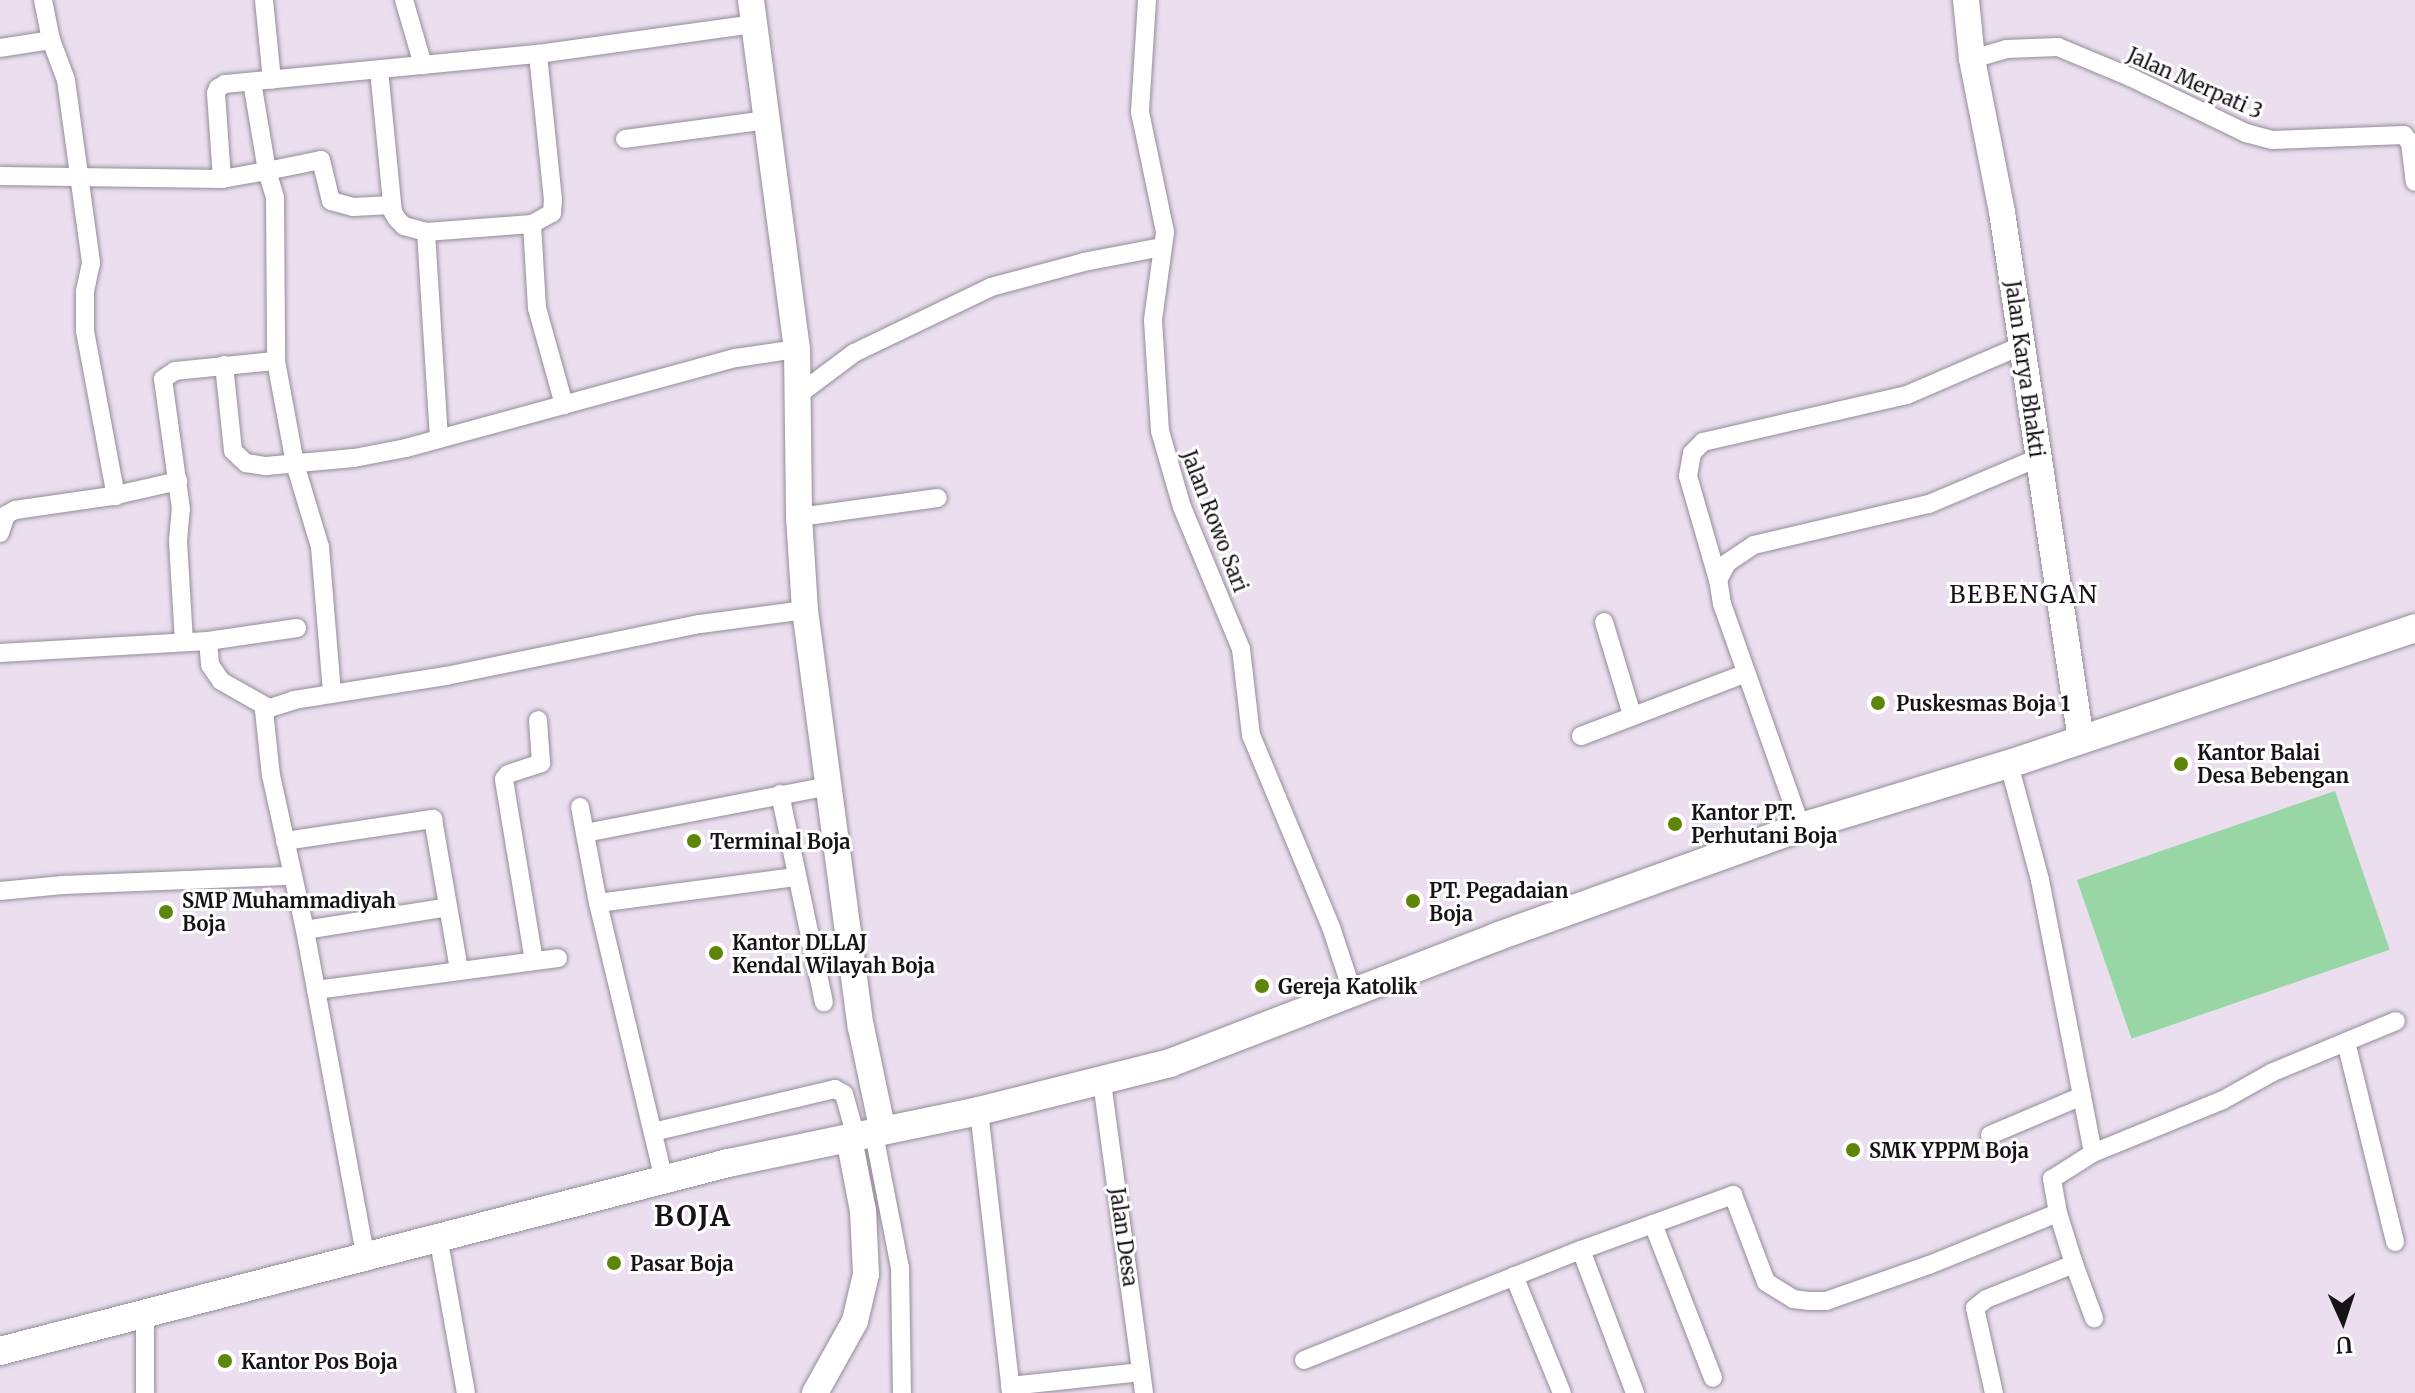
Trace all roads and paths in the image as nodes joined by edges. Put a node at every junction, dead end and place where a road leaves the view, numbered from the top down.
1 (43, 0) edge
2 (264, 0) edge
3 (404, 0) edge
4 (1147, 0) edge
5 (1966, 0) edge
6 (753, 12) edge
7 (51, 40) junction
8 (0, 48) edge
9 (538, 54) junction
10 (1972, 59) junction
11 (423, 65) junction
12 (379, 70) junction
13 (272, 80) junction
14 (252, 82) junction
15 (768, 120) junction
16 (625, 139) dead end
17 (267, 171) junction
18 (0, 176) edge
19 (78, 179) junction
20 (222, 179) junction
21 (2415, 182) edge
22 (392, 205) junction
23 (532, 224) junction
24 (426, 232) junction
25 (1162, 247) junction
26 (2023, 345) junction
27 (797, 349) junction
28 (276, 361) junction
29 (224, 365) junction
30 (798, 395) junction
31 (564, 405) junction
32 (439, 439) junction
33 (2038, 458) junction
34 (295, 464) junction
35 (178, 481) junction
36 (116, 496) junction
37 (938, 498) dead end
38 (799, 517) junction
39 (0, 533) edge
40 (1718, 580) junction
41 (805, 610) junction
42 (1604, 622) dead end
43 (297, 628) dead end
44 (2415, 628) edge
45 (208, 641) junction
46 (184, 642) junction
47 (0, 653) edge
48 (1744, 674) junction
49 (332, 694) junction
50 (267, 707) junction
51 (1632, 715) junction
52 (538, 720) dead end
53 (1581, 736) dead end
54 (2081, 740) junction
55 (2009, 764) junction
56 (829, 786) junction
57 (780, 794) junction
58 (580, 807) dead end
59 (1801, 827) junction
60 (585, 833) junction
61 (285, 841) junction
62 (292, 876) junction
63 (795, 877) junction
64 (0, 891) edge
65 (598, 903) junction
66 (448, 907) junction
67 (305, 930) junction
68 (558, 958) dead end
69 (534, 961) junction
70 (459, 970) junction
71 (316, 990) junction
72 (1352, 991) junction
73 (824, 1002) dead end
74 (2396, 1021) dead end
75 (2346, 1042) junction
76 (1102, 1082) junction
77 (2082, 1096) junction
78 (979, 1111) junction
79 (653, 1132) junction
80 (866, 1135) junction
81 (1990, 1135) dead end
82 (2093, 1153) junction
83 (664, 1179) junction
84 (2058, 1213) junction
85 (1653, 1224) junction
86 (438, 1236) junction
87 (2395, 1242) dead end
88 (1581, 1250) junction
89 (365, 1254) junction
90 (2074, 1264) junction
91 (1514, 1276) junction
92 (145, 1314) junction
93 (2094, 1318) dead end
94 (0, 1351) edge
95 (1304, 1360) dead end
96 (1141, 1372) junction
97 (1713, 1378) dead end
98 (1011, 1389) edge
99 (145, 1393) edge
100 (466, 1393) edge
101 (815, 1393) edge
102 (902, 1393) edge
103 (1144, 1393) edge
104 (1562, 1393) edge
105 (1635, 1393) edge
106 (1994, 1393) edge

1 - 7 street
2 - 13 street
3 - 11 street
4 - 25 street, Jalan Rowo Sari
5 - 10 street, Jalan Karya Bhakti
6 - 9 street
6 - 15 street
7 - 8 street
7 - 19 street
9 - 11 street
9 - 23 street
10 - 21 street, Jalan Merpati 3
10 - 26 street, Jalan Karya Bhakti
11 - 12 street
12 - 13 street
12 - 22 street
13 - 14 street
14 - 17 street
14 - 20 street
15 - 16 street
15 - 27 street
17 - 20 street
17 - 22 street
17 - 28 street
18 - 19 street
19 - 20 street
19 - 36 street
22 - 24 street
23 - 24 street
23 - 31 street
24 - 32 street
25 - 30 street
25 - 72 street, Jalan Rowo Sari
26 - 33 street, Jalan Karya Bhakti
26 - 40 street
27 - 30 street
27 - 31 street
28 - 29 street
28 - 34 street
29 - 34 street
29 - 35 street
30 - 38 street
31 - 32 street
32 - 34 street
33 - 40 street
33 - 54 street, Jalan Karya Bhakti
34 - 49 street
35 - 36 street
35 - 46 street
36 - 39 street
37 - 38 street
38 - 41 street
40 - 48 street
41 - 49 street
41 - 56 street
42 - 51 street
43 - 45 street
44 - 54 main road
45 - 46 street
45 - 50 street
46 - 47 street
48 - 51 street
48 - 59 street
49 - 50 street
50 - 61 street
51 - 53 street
52 - 69 street
54 - 55 main road
55 - 59 main road
55 - 77 street
56 - 57 street
56 - 80 street
57 - 60 street
57 - 63 street
58 - 60 street
59 - 72 main road
60 - 65 street
61 - 62 street
61 - 66 street
62 - 64 street
62 - 67 street
63 - 65 street
63 - 73 street
65 - 79 street
66 - 67 street
66 - 70 street
67 - 71 street
68 - 69 street
69 - 70 street
70 - 71 street
71 - 89 street
72 - 76 main road
74 - 75 street
75 - 82 street
75 - 87 street
76 - 78 main road
76 - 96 street, Jalan Desa
77 - 81 street
77 - 82 street
78 - 80 main road
78 - 98 street
79 - 80 street
79 - 83 street
80 - 83 main road
80 - 101 street
80 - 102 street
82 - 84 street
83 - 86 main road
84 - 85 street
84 - 90 street
85 - 88 street
85 - 97 street
86 - 89 main road
86 - 100 street
88 - 91 street
88 - 105 street
89 - 92 main road
90 - 93 street
90 - 106 street
91 - 95 street
91 - 104 street
92 - 94 main road
92 - 99 street
96 - 98 street
96 - 103 street, Jalan Desa

